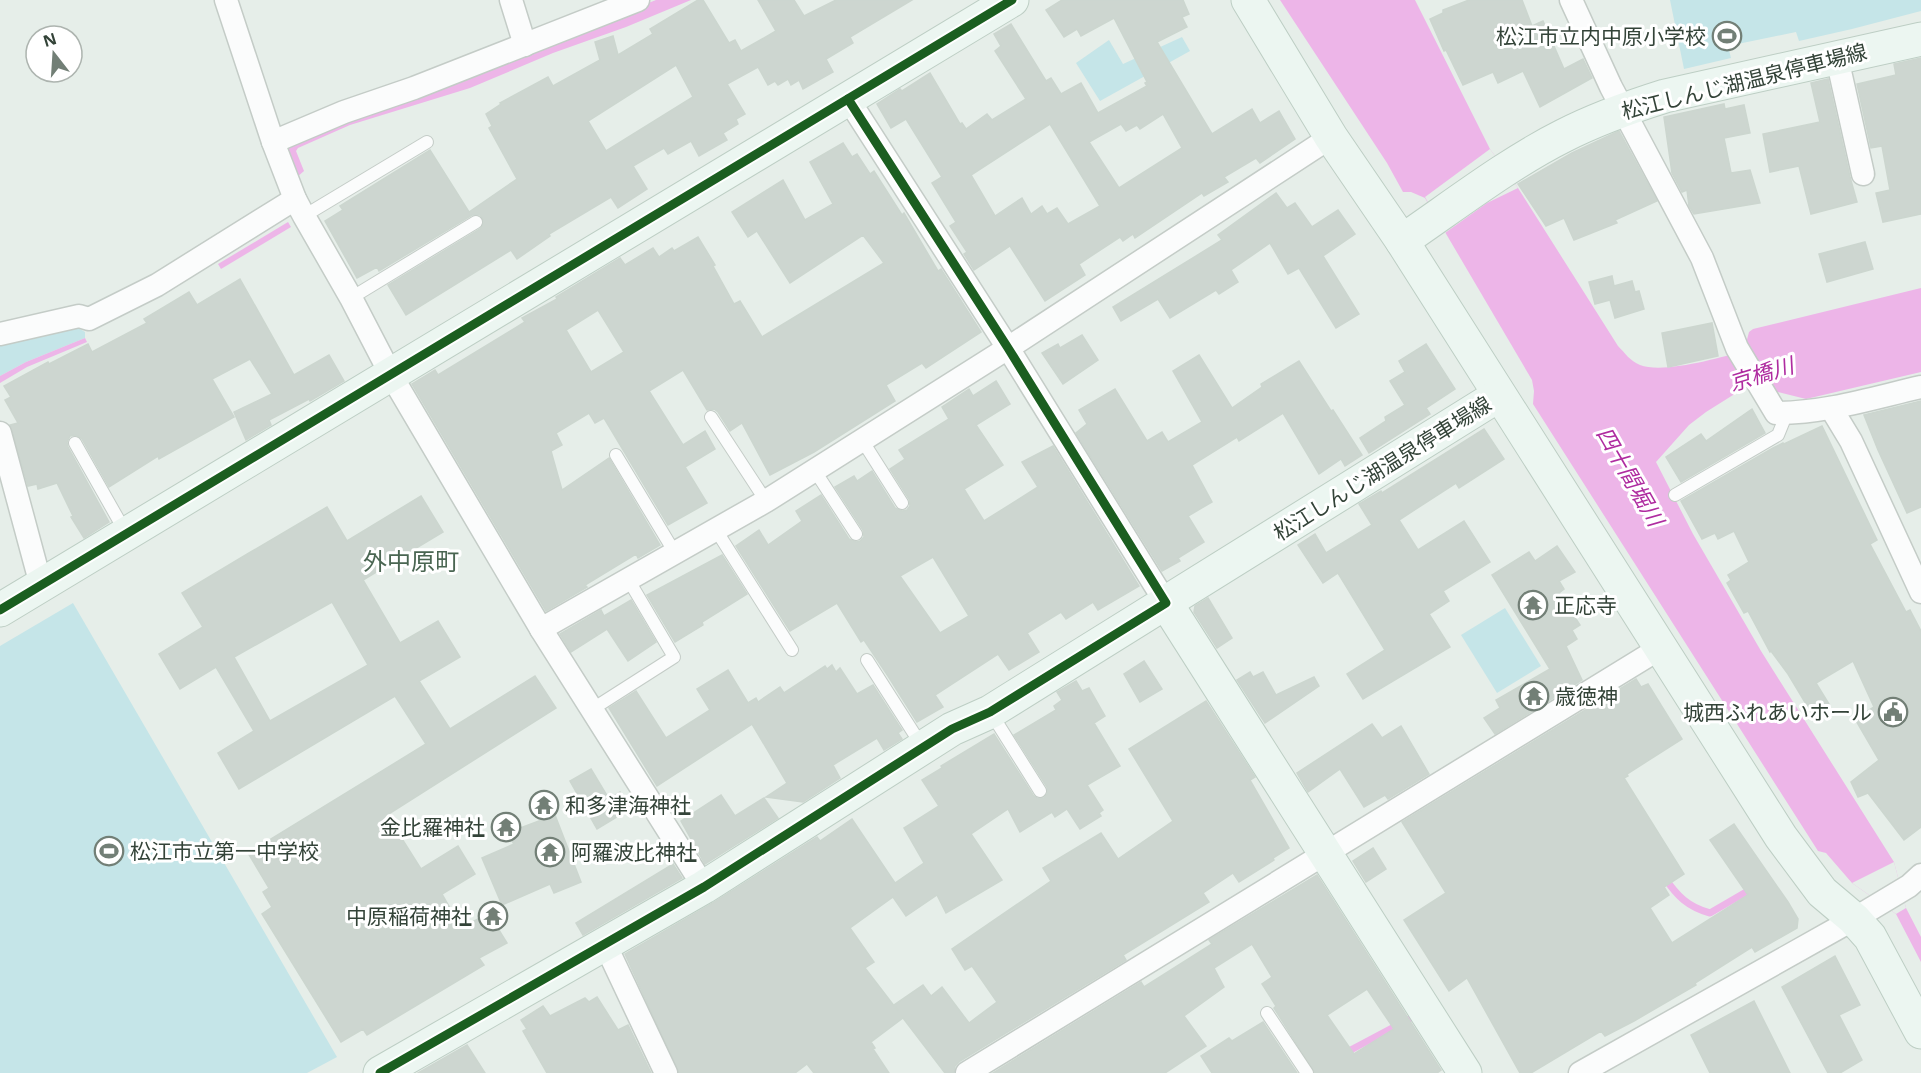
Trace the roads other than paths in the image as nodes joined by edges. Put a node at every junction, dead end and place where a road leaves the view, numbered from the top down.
1 (226, 0) edge
2 (511, 0) edge
3 (638, 0) edge
4 (1012, 0) edge
5 (1248, 0) edge
6 (1571, 0) edge
7 (1921, 39) edge
8 (525, 45) junction
9 (1837, 58) junction
10 (848, 99) junction
11 (1624, 108) junction
12 (1331, 137) junction
13 (273, 142) junction
14 (427, 142) dead end
15 (1863, 174) dead end
16 (299, 208) junction
17 (476, 222) dead end
18 (1402, 242) junction
19 (351, 298) junction
20 (0, 334) edge
21 (1008, 348) junction
22 (391, 375) junction
23 (1921, 387) edge
24 (1499, 395) junction
25 (1831, 408) junction
26 (1787, 413) junction
27 (711, 417) dead end
28 (0, 436) edge
29 (862, 440) junction
30 (75, 443) dead end
31 (616, 455) dead end
32 (815, 471) junction
33 (1675, 495) dead end
34 (766, 501) junction
35 (902, 503) dead end
36 (716, 530) junction
37 (127, 534) junction
38 (856, 534) dead end
39 (675, 553) junction
40 (628, 579) junction
41 (41, 585) junction
42 (1920, 590) edge
43 (1166, 603) junction
44 (0, 610) edge
45 (541, 629) junction
46 (1662, 646) junction
47 (792, 650) dead end
48 (867, 660) dead end
49 (591, 710) junction
50 (990, 712) junction
51 (922, 747) junction
52 (1040, 790) dead end
53 (1325, 854) junction
54 (1917, 881) edge
55 (704, 887) junction
56 (1867, 911) junction
57 (604, 944) junction
58 (1267, 1013) dead end
59 (1921, 1032) edge
60 (380, 1073) edge
61 (666, 1073) edge
62 (967, 1073) edge
63 (1307, 1073) edge
64 (1465, 1073) edge
65 (1580, 1073) edge

1 - 13 street
2 - 8 street
3 - 8 street
4 - 10 street
5 - 12 street
6 - 11 street
7 - 9 street, 松江しんじ湖温泉停車場線
8 - 13 street
9 - 11 street, 松江しんじ湖温泉停車場線
9 - 15 street
10 - 21 street
10 - 22 street
11 - 18 street, 松江しんじ湖温泉停車場線
11 - 26 street
12 - 18 street
12 - 21 street
13 - 16 street
14 - 16 lane
16 - 19 street
16 - 20 street
17 - 19 lane
18 - 24 street, 松江しんじ湖温泉停車場線
19 - 22 street
21 - 29 street
21 - 43 street
22 - 37 street
22 - 45 street
23 - 25 street
24 - 43 street, 松江しんじ湖温泉停車場線
24 - 46 street
25 - 26 street
25 - 42 street
26 - 33 lane
27 - 34 lane
28 - 41 street
29 - 32 street
29 - 35 lane
30 - 37 lane
31 - 39 lane
32 - 34 street
32 - 38 lane
34 - 36 street
36 - 39 street
36 - 47 lane
37 - 41 street
39 - 40 street
40 - 45 street
40 - 49 lane
41 - 44 street
43 - 50 street, 松江しんじ湖温泉停車場線
43 - 53 street
45 - 49 street
46 - 53 street
46 - 56 street
48 - 51 lane
49 - 55 street
50 - 51 street, 松江しんじ湖温泉停車場線
50 - 52 lane
51 - 55 street, 松江しんじ湖温泉停車場線
53 - 62 street
53 - 64 street
54 - 56 street
55 - 57 street, 松江しんじ湖温泉停車場線
56 - 59 street
56 - 65 street
57 - 60 street, 松江しんじ湖温泉停車場線
57 - 61 street
58 - 63 lane

